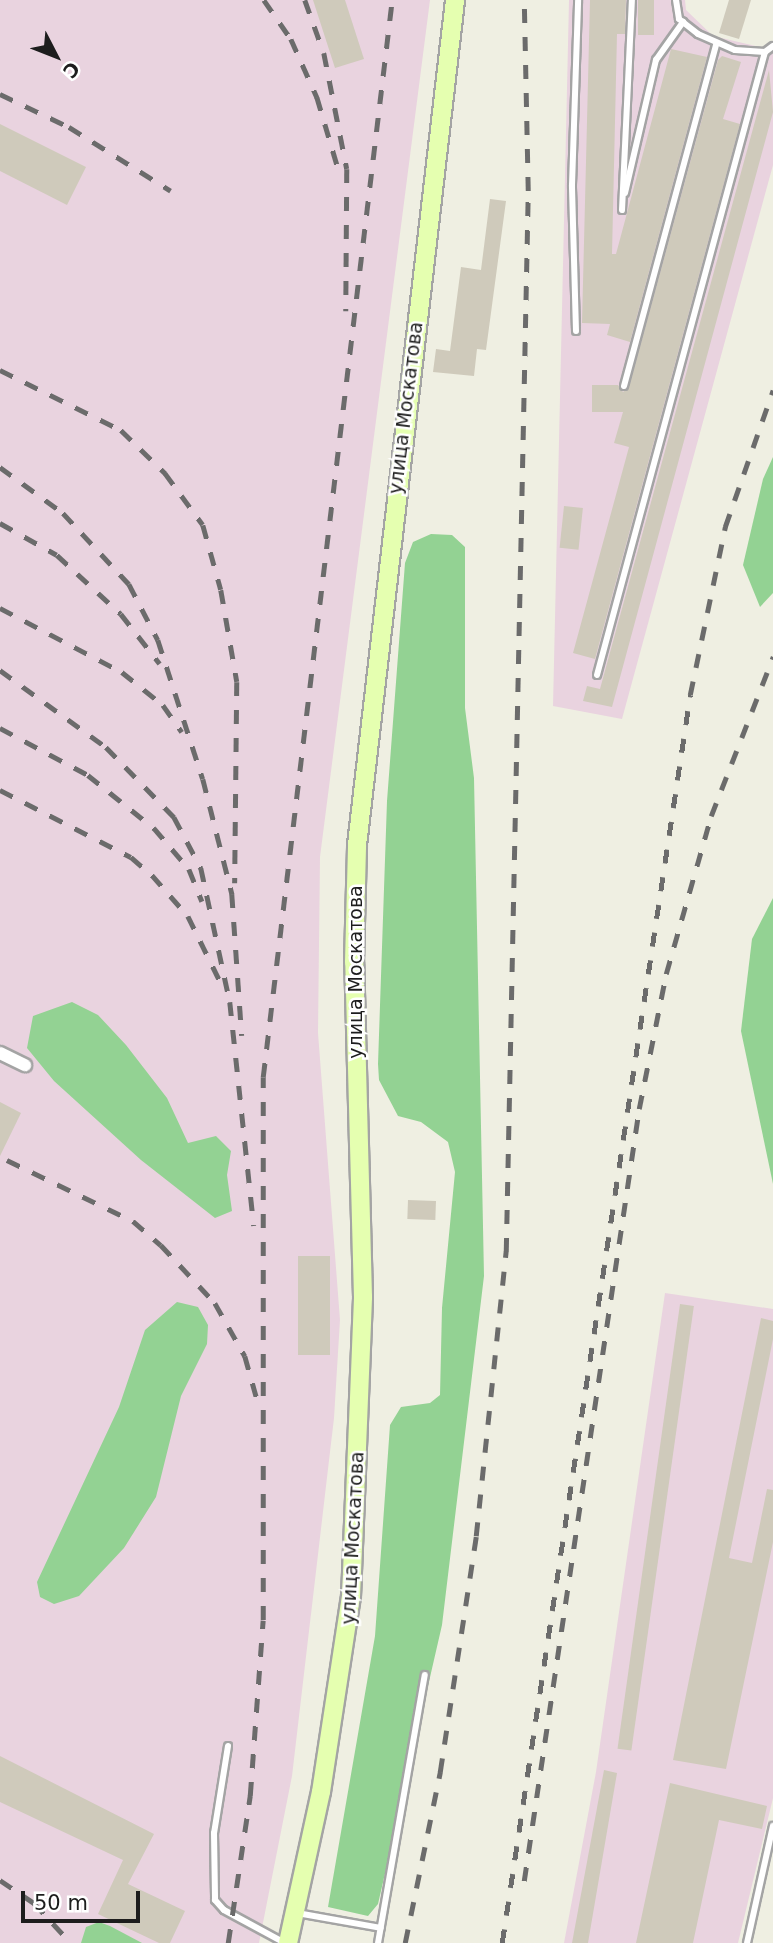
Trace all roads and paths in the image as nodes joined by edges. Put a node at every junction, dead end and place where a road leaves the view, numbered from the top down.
1 (455, 0) edge
2 (578, 0) edge
3 (632, 0) edge
4 (676, 0) edge
5 (683, 22) junction
6 (716, 44) junction
7 (773, 46) edge
8 (765, 52) junction
9 (576, 331) dead end
10 (624, 386) dead end
11 (597, 675) dead end
12 (0, 1053) edge
13 (25, 1065) dead end
14 (425, 1675) dead end
15 (228, 1746) dead end
16 (773, 1826) edge
17 (295, 1913) junction
18 (381, 1928) junction
19 (287, 1943) edge
20 (378, 1943) edge
21 (747, 1943) edge

1 - 17 main road, улица Москатова
2 - 9 lane
3 - 5 lane
4 - 5 lane
5 - 6 lane
6 - 8 lane
6 - 10 lane
7 - 8 lane
8 - 11 lane
12 - 13 street
14 - 18 lane
15 - 19 lane
16 - 21 lane
17 - 18 lane
17 - 19 main road, улица Москатова
18 - 20 lane

